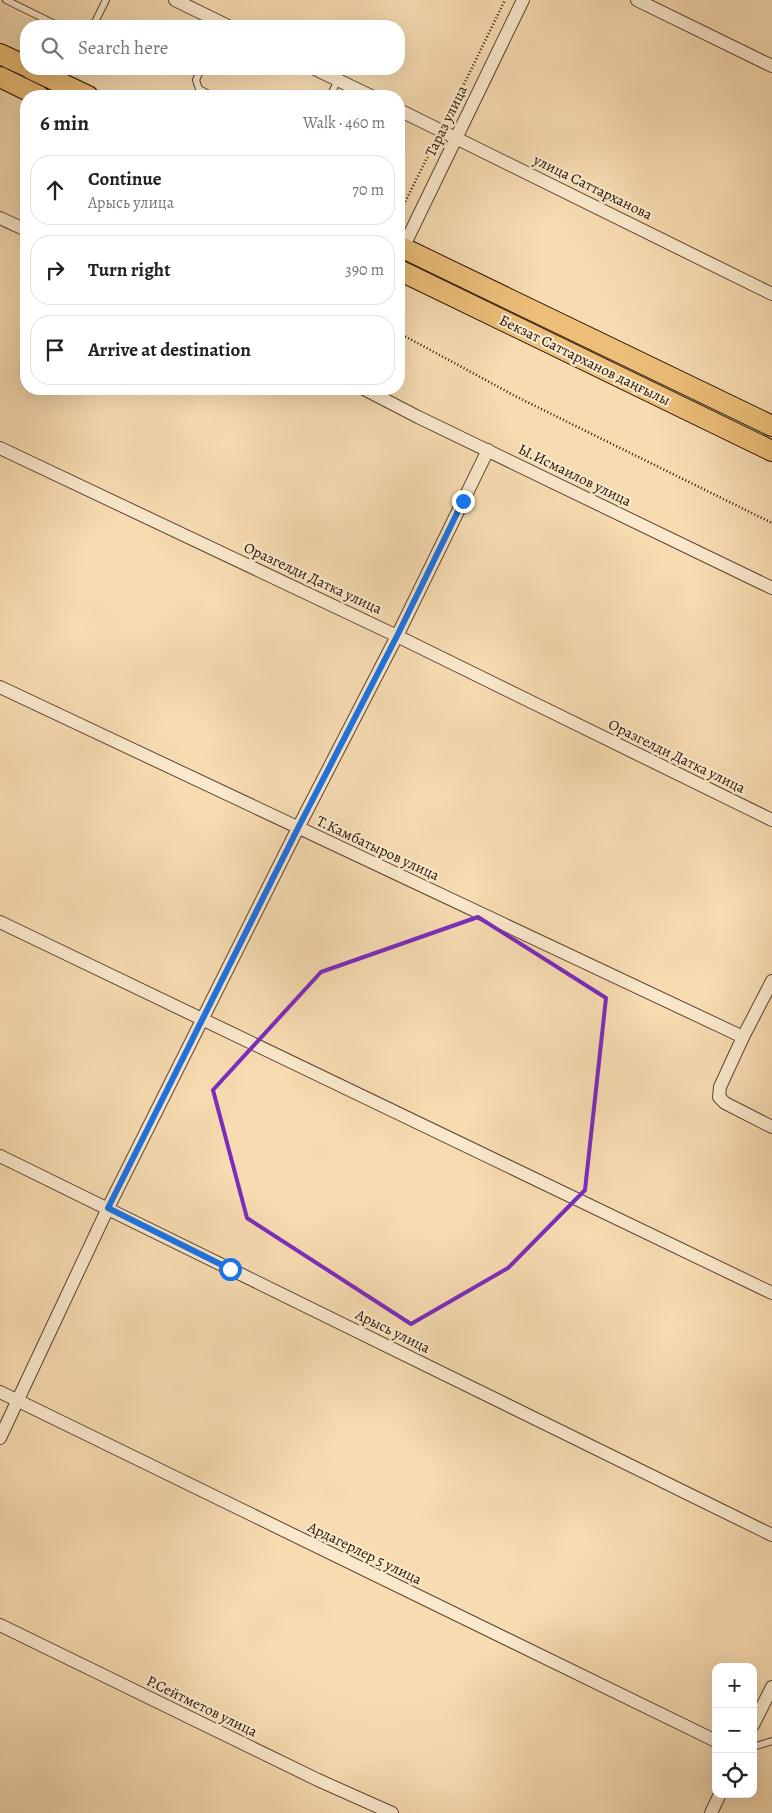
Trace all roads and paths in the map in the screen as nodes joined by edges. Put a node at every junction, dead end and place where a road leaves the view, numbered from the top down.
1 (6, 0) edge
2 (106, 0) edge
3 (175, 0) edge
4 (505, 0) edge
5 (522, 0) edge
6 (636, 0) edge
7 (47, 20) edge
8 (96, 20) edge
9 (214, 20) edge
10 (0, 54) edge
11 (20, 63) edge
12 (772, 66) edge
13 (44, 75) edge
14 (199, 75) edge
15 (328, 75) edge
16 (0, 77) edge
17 (338, 80) junction
18 (27, 90) edge
19 (75, 90) edge
20 (201, 90) edge
21 (333, 90) edge
22 (359, 90) edge
23 (405, 113) edge
24 (441, 131) junction
25 (456, 138) junction
26 (405, 202) edge
27 (0, 218) edge
28 (20, 227) edge
29 (405, 240) edge
30 (405, 252) edge
31 (405, 273) edge
32 (772, 294) edge
33 (511, 300) junction
34 (503, 321) junction
35 (405, 336) edge
36 (376, 395) edge
37 (772, 426) edge
38 (0, 448) edge
39 (488, 450) junction
40 (772, 451) edge
41 (772, 523) edge
42 (772, 588) edge
43 (397, 636) junction
44 (0, 687) edge
45 (772, 820) edge
46 (298, 828) junction
47 (0, 922) edge
48 (772, 981) edge
49 (203, 1019) junction
50 (743, 1037) junction
51 (772, 1127) edge
52 (0, 1156) edge
53 (108, 1208) junction
54 (772, 1293) edge
55 (0, 1392) edge
56 (18, 1401) junction
57 (0, 1438) edge
58 (772, 1535) edge
59 (0, 1625) edge
60 (772, 1687) edge
61 (757, 1717) edge
62 (712, 1740) edge
63 (772, 1741) edge
64 (757, 1746) edge
65 (718, 1798) edge
66 (392, 1813) edge
67 (711, 1813) edge

1 - 7 lane
2 - 8 lane
3 - 9 street
4 - 24 path
5 - 25 street, Тараз улица
6 - 12 street
10 - 11 main road
13 - 19 main road
14 - 20 lane
15 - 17 street
16 - 18 main road
17 - 21 lane
17 - 22 street
23 - 24 street, улица Саттарханова
24 - 25 street, улица Саттарханова
24 - 26 path
25 - 29 street, Тараз улица
25 - 32 street, улица Саттарханова
27 - 28 street
30 - 33 main road, Бекзат Саттарханов даңғылы
31 - 34 main road, Бекзат Саттарханов даңғылы
33 - 34 main road
33 - 37 main road, Бекзат Саттарханов даңғылы
34 - 40 main road, Бекзат Саттарханов даңғылы
35 - 41 path
36 - 39 street, Ы.Исмаилов улица
38 - 43 street, Оразгелди Датка улица
39 - 42 street, Ы.Исмаилов улица
39 - 43 street
43 - 45 street, Оразгелди Датка улица
43 - 46 street
44 - 46 street, Т.Камбатыров улица
46 - 49 street
46 - 50 street, Т.Камбатыров улица
47 - 49 street
48 - 50 street
49 - 53 street
49 - 54 street
50 - 51 street
52 - 53 street, Арысь улица
53 - 56 street
53 - 58 street, Арысь улица
55 - 56 street, Ардагерлер 5 улица
56 - 57 street
56 - 62 street, Ардагерлер 5 улица
59 - 66 street, Р.Сейтметов улица
60 - 61 street
63 - 64 lane
65 - 67 street

